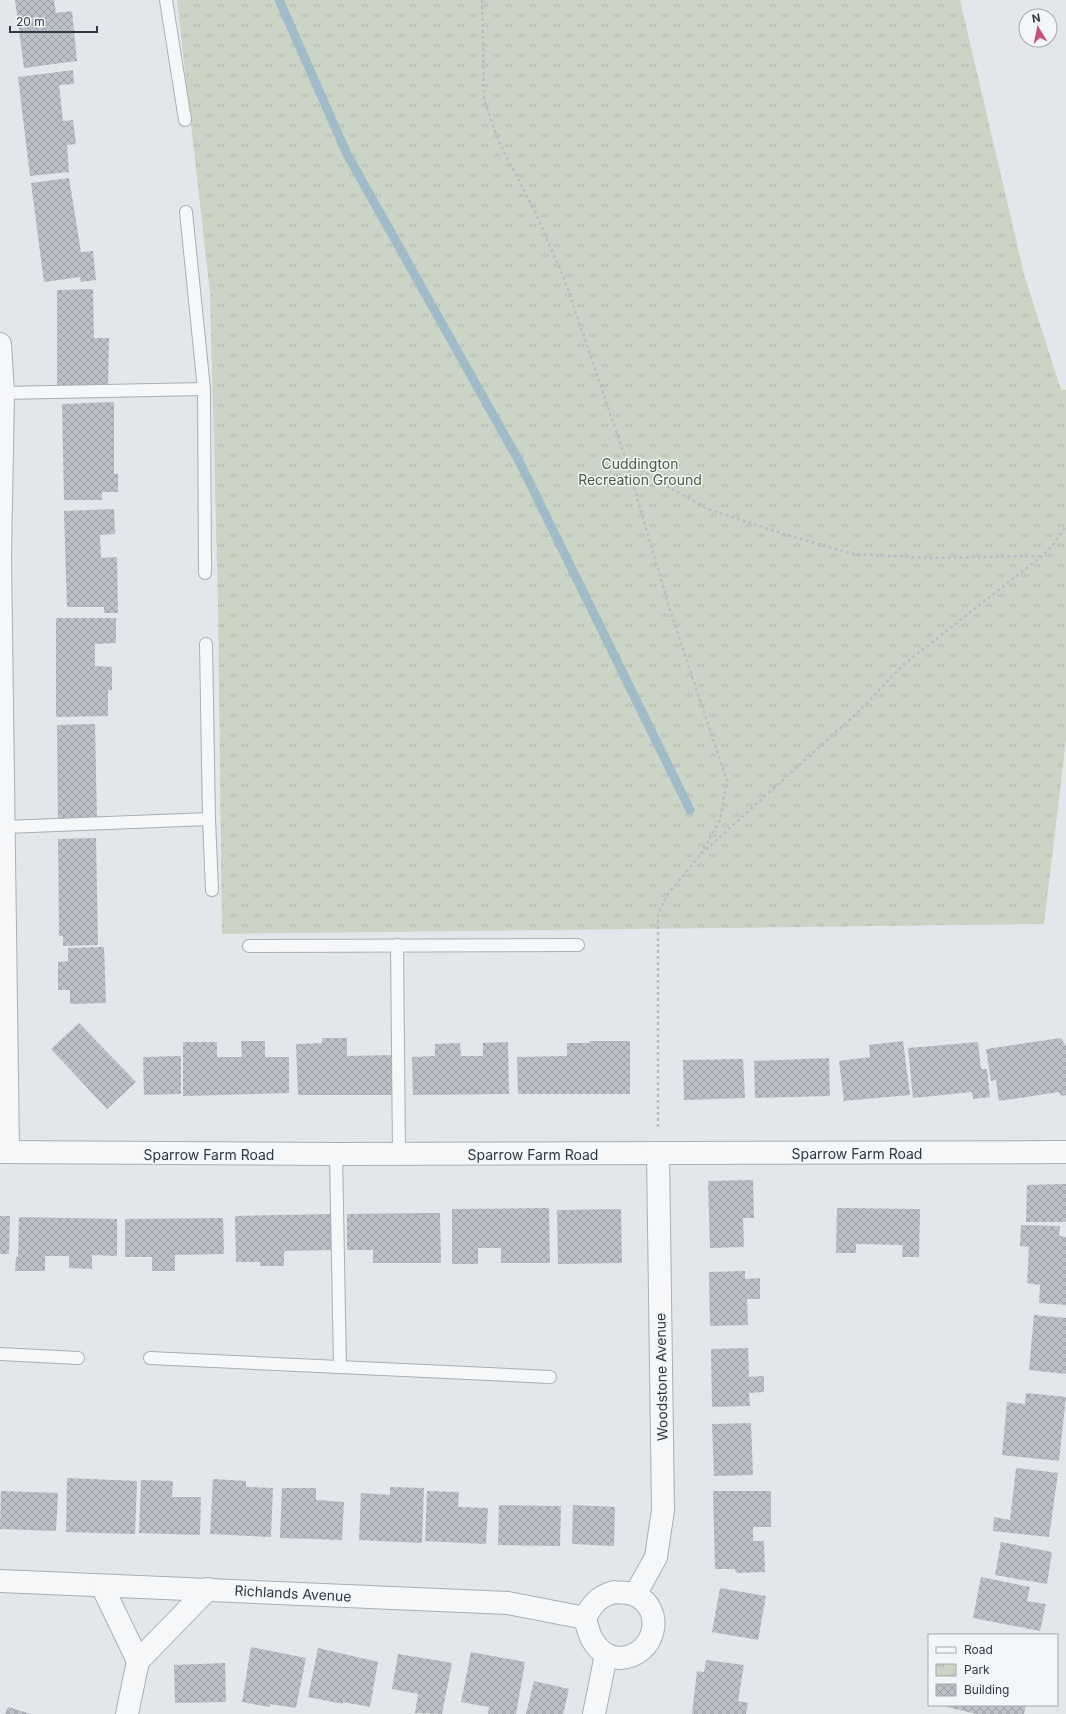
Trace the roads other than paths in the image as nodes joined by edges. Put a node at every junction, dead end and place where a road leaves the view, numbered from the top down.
1 (166, 0) edge
2 (185, 120) dead end
3 (186, 212) dead end
4 (0, 344) edge
5 (204, 389) junction
6 (3, 393) junction
7 (205, 573) dead end
8 (206, 644) dead end
9 (1, 749) edge
10 (209, 819) junction
11 (5, 827) junction
12 (212, 890) dead end
13 (397, 945) junction
14 (578, 945) dead end
15 (248, 946) dead end
16 (4, 1152) edge
17 (1066, 1152) edge
18 (658, 1153) junction
19 (336, 1154) junction
20 (398, 1154) junction
21 (0, 1354) edge
22 (78, 1358) dead end
23 (150, 1358) dead end
24 (340, 1367) junction
25 (550, 1377) dead end
26 (0, 1581) edge
27 (102, 1586) junction
28 (208, 1589) junction
29 (635, 1595) junction
30 (585, 1618) junction
31 (606, 1655) junction
32 (138, 1661) junction
33 (127, 1714) edge
34 (594, 1714) edge

1 - 2 lane
3 - 5 lane
4 - 6 street
5 - 6 lane
5 - 7 lane
6 - 9 street
8 - 10 lane
9 - 11 street
10 - 11 lane
10 - 12 lane
11 - 16 street
13 - 14 lane
13 - 15 lane
13 - 20 lane
16 - 19 street, Sparrow Farm Road
17 - 18 street, Sparrow Farm Road
18 - 20 street, Sparrow Farm Road
18 - 29 street, Woodstone Avenue
19 - 20 street, Sparrow Farm Road
19 - 24 lane
21 - 22 lane
23 - 24 lane
24 - 25 lane
26 - 27 street, Richlands Avenue
27 - 28 street, Richlands Avenue
27 - 32 street
28 - 30 street, Richlands Avenue
28 - 32 street
29 - 30 street
29 - 31 street
30 - 31 street
31 - 34 street
32 - 33 street

